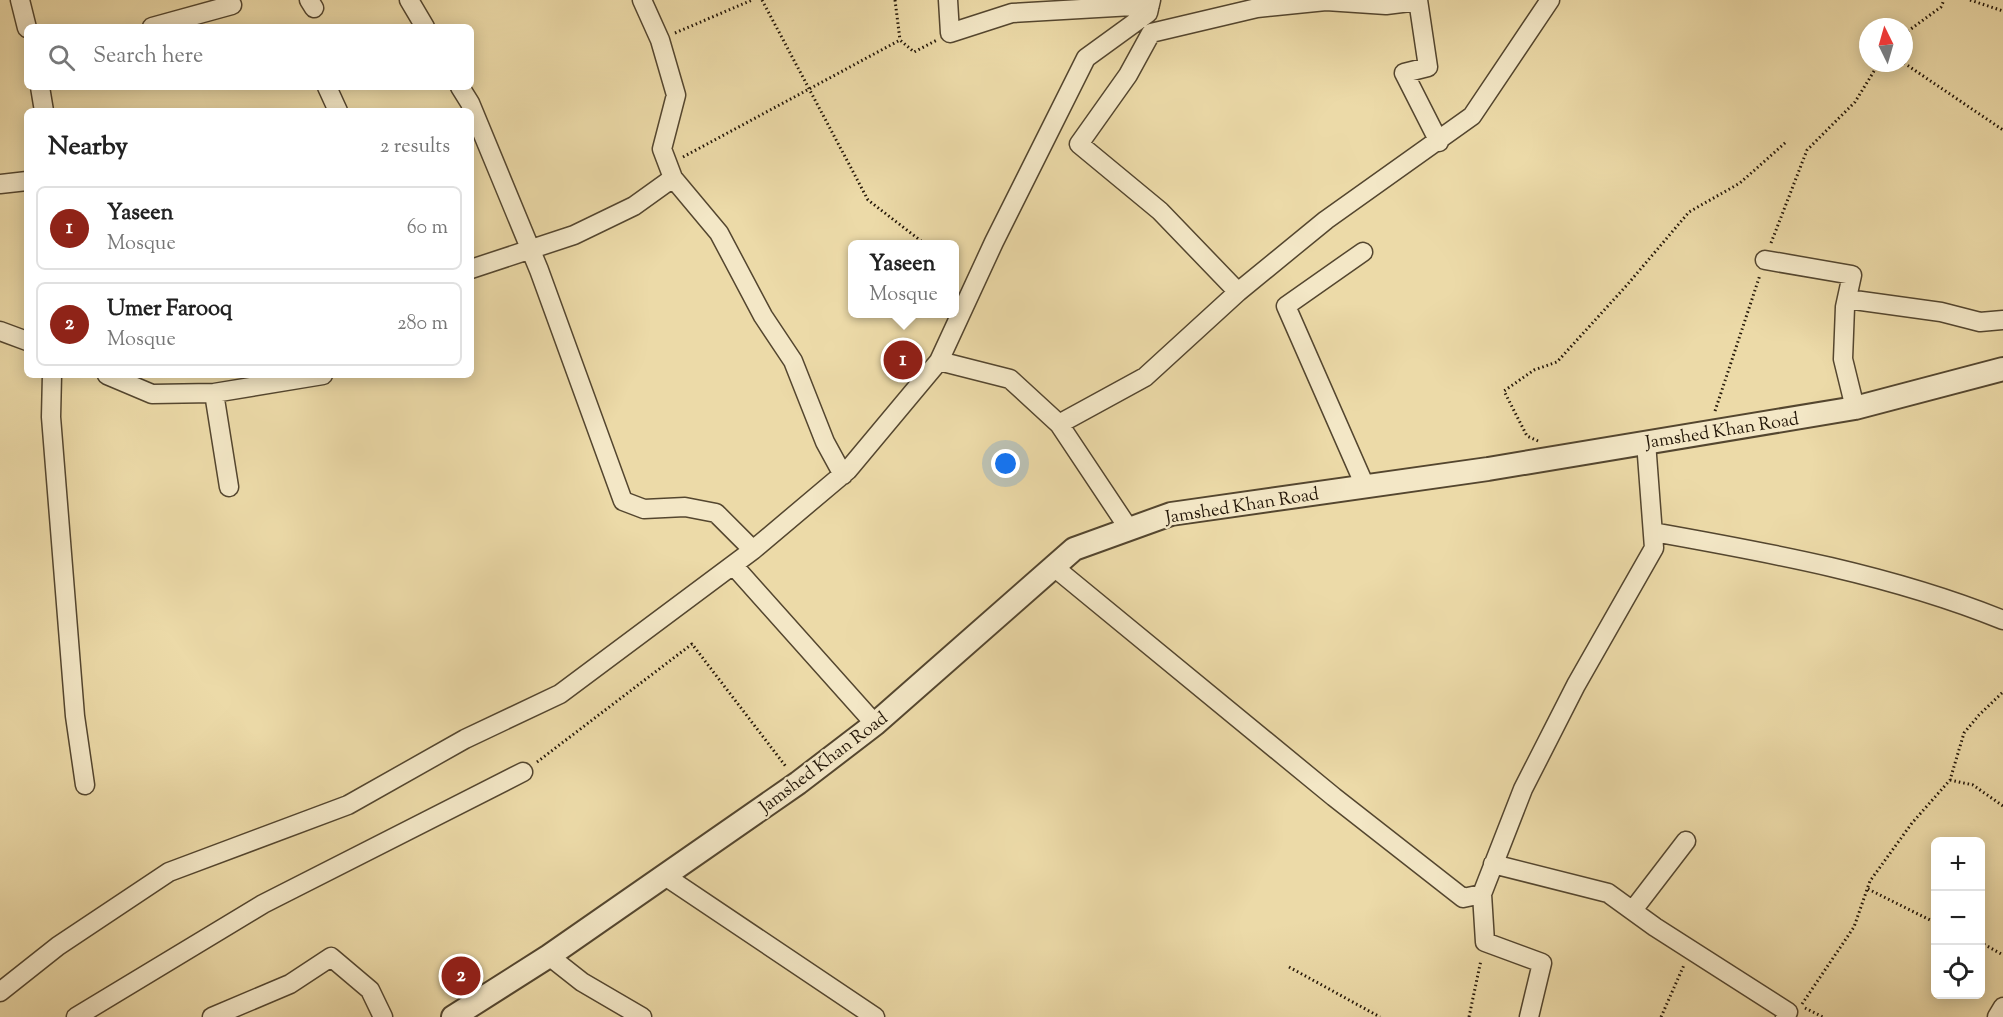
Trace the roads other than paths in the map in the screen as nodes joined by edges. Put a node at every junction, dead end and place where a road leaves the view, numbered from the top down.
1 (21, 0) edge
2 (409, 0) edge
3 (642, 0) edge
4 (948, 0) edge
5 (1418, 0) edge
6 (1550, 0) edge
7 (1151, 2) edge
8 (232, 5) dead end
9 (26, 24) edge
10 (163, 24) edge
11 (423, 24) edge
12 (40, 90) edge
13 (328, 90) edge
14 (462, 90) edge
15 (44, 108) edge
16 (337, 108) edge
17 (472, 108) edge
18 (474, 113) edge
19 (1438, 142) junction
20 (671, 172) junction
21 (24, 181) edge
22 (0, 184) edge
23 (530, 249) junction
24 (1363, 252) dead end
25 (1765, 260) road end
26 (474, 268) edge
27 (1238, 292) junction
28 (1847, 299) junction
29 (959, 318) edge
30 (959, 318) edge
31 (2003, 320) edge
32 (0, 331) edge
33 (24, 340) edge
34 (939, 361) junction
35 (2003, 369) edge
36 (52, 378) edge
37 (114, 378) edge
38 (151, 378) edge
39 (295, 378) edge
40 (214, 393) junction
41 (152, 394) junction
42 (1855, 408) junction
43 (1059, 424) junction
44 (1646, 442) junction
45 (843, 475) junction
46 (1365, 486) junction
47 (229, 487) dead end
48 (1129, 529) junction
49 (1653, 532) junction
50 (753, 550) junction
51 (733, 565) junction
52 (1054, 567) junction
53 (2003, 620) edge
54 (874, 724) junction
55 (523, 772) road end
56 (85, 785) dead end
57 (1686, 841) dead end
58 (1493, 864) junction
59 (665, 876) junction
60 (1482, 894) junction
61 (1633, 910) junction
62 (549, 956) junction
63 (0, 992) edge
64 (2003, 1007) edge
65 (1791, 1012) edge
66 (76, 1017) edge
67 (212, 1017) edge
68 (383, 1017) edge
69 (453, 1017) edge
70 (642, 1017) edge
71 (875, 1017) edge
72 (1529, 1017) edge
73 (1997, 1017) edge

1 - 9 street
2 - 11 street
3 - 20 street
4 - 7 street
5 - 19 street
5 - 27 street
6 - 19 street
7 - 30 street
8 - 10 street
12 - 15 street
13 - 16 street
14 - 17 street
18 - 23 street
19 - 27 street
20 - 23 street
20 - 45 street
21 - 22 street
23 - 26 street
23 - 50 street
24 - 46 street
25 - 28 street
27 - 43 street
28 - 31 street
28 - 42 street
29 - 34 street
32 - 33 street
34 - 43 street
34 - 45 street
35 - 42 street, Jamshed Khan Road
36 - 56 street
37 - 41 street
38 - 41 street
39 - 40 street
40 - 41 street
40 - 47 street
42 - 44 street, Jamshed Khan Road
43 - 48 street
44 - 46 street, Jamshed Khan Road
44 - 49 street
45 - 50 street
46 - 48 street, Jamshed Khan Road
48 - 52 street, Jamshed Khan Road
49 - 53 street
49 - 58 street
50 - 51 street
51 - 54 street
51 - 63 street
52 - 54 street, Jamshed Khan Road
52 - 60 street
54 - 59 street, Jamshed Khan Road
55 - 66 street
57 - 61 street
58 - 60 street
58 - 61 street
59 - 62 street, Jamshed Khan Road
59 - 71 street
60 - 72 street
61 - 65 street
62 - 69 street, Jamshed Khan Road
62 - 70 street
64 - 73 street
67 - 68 street

